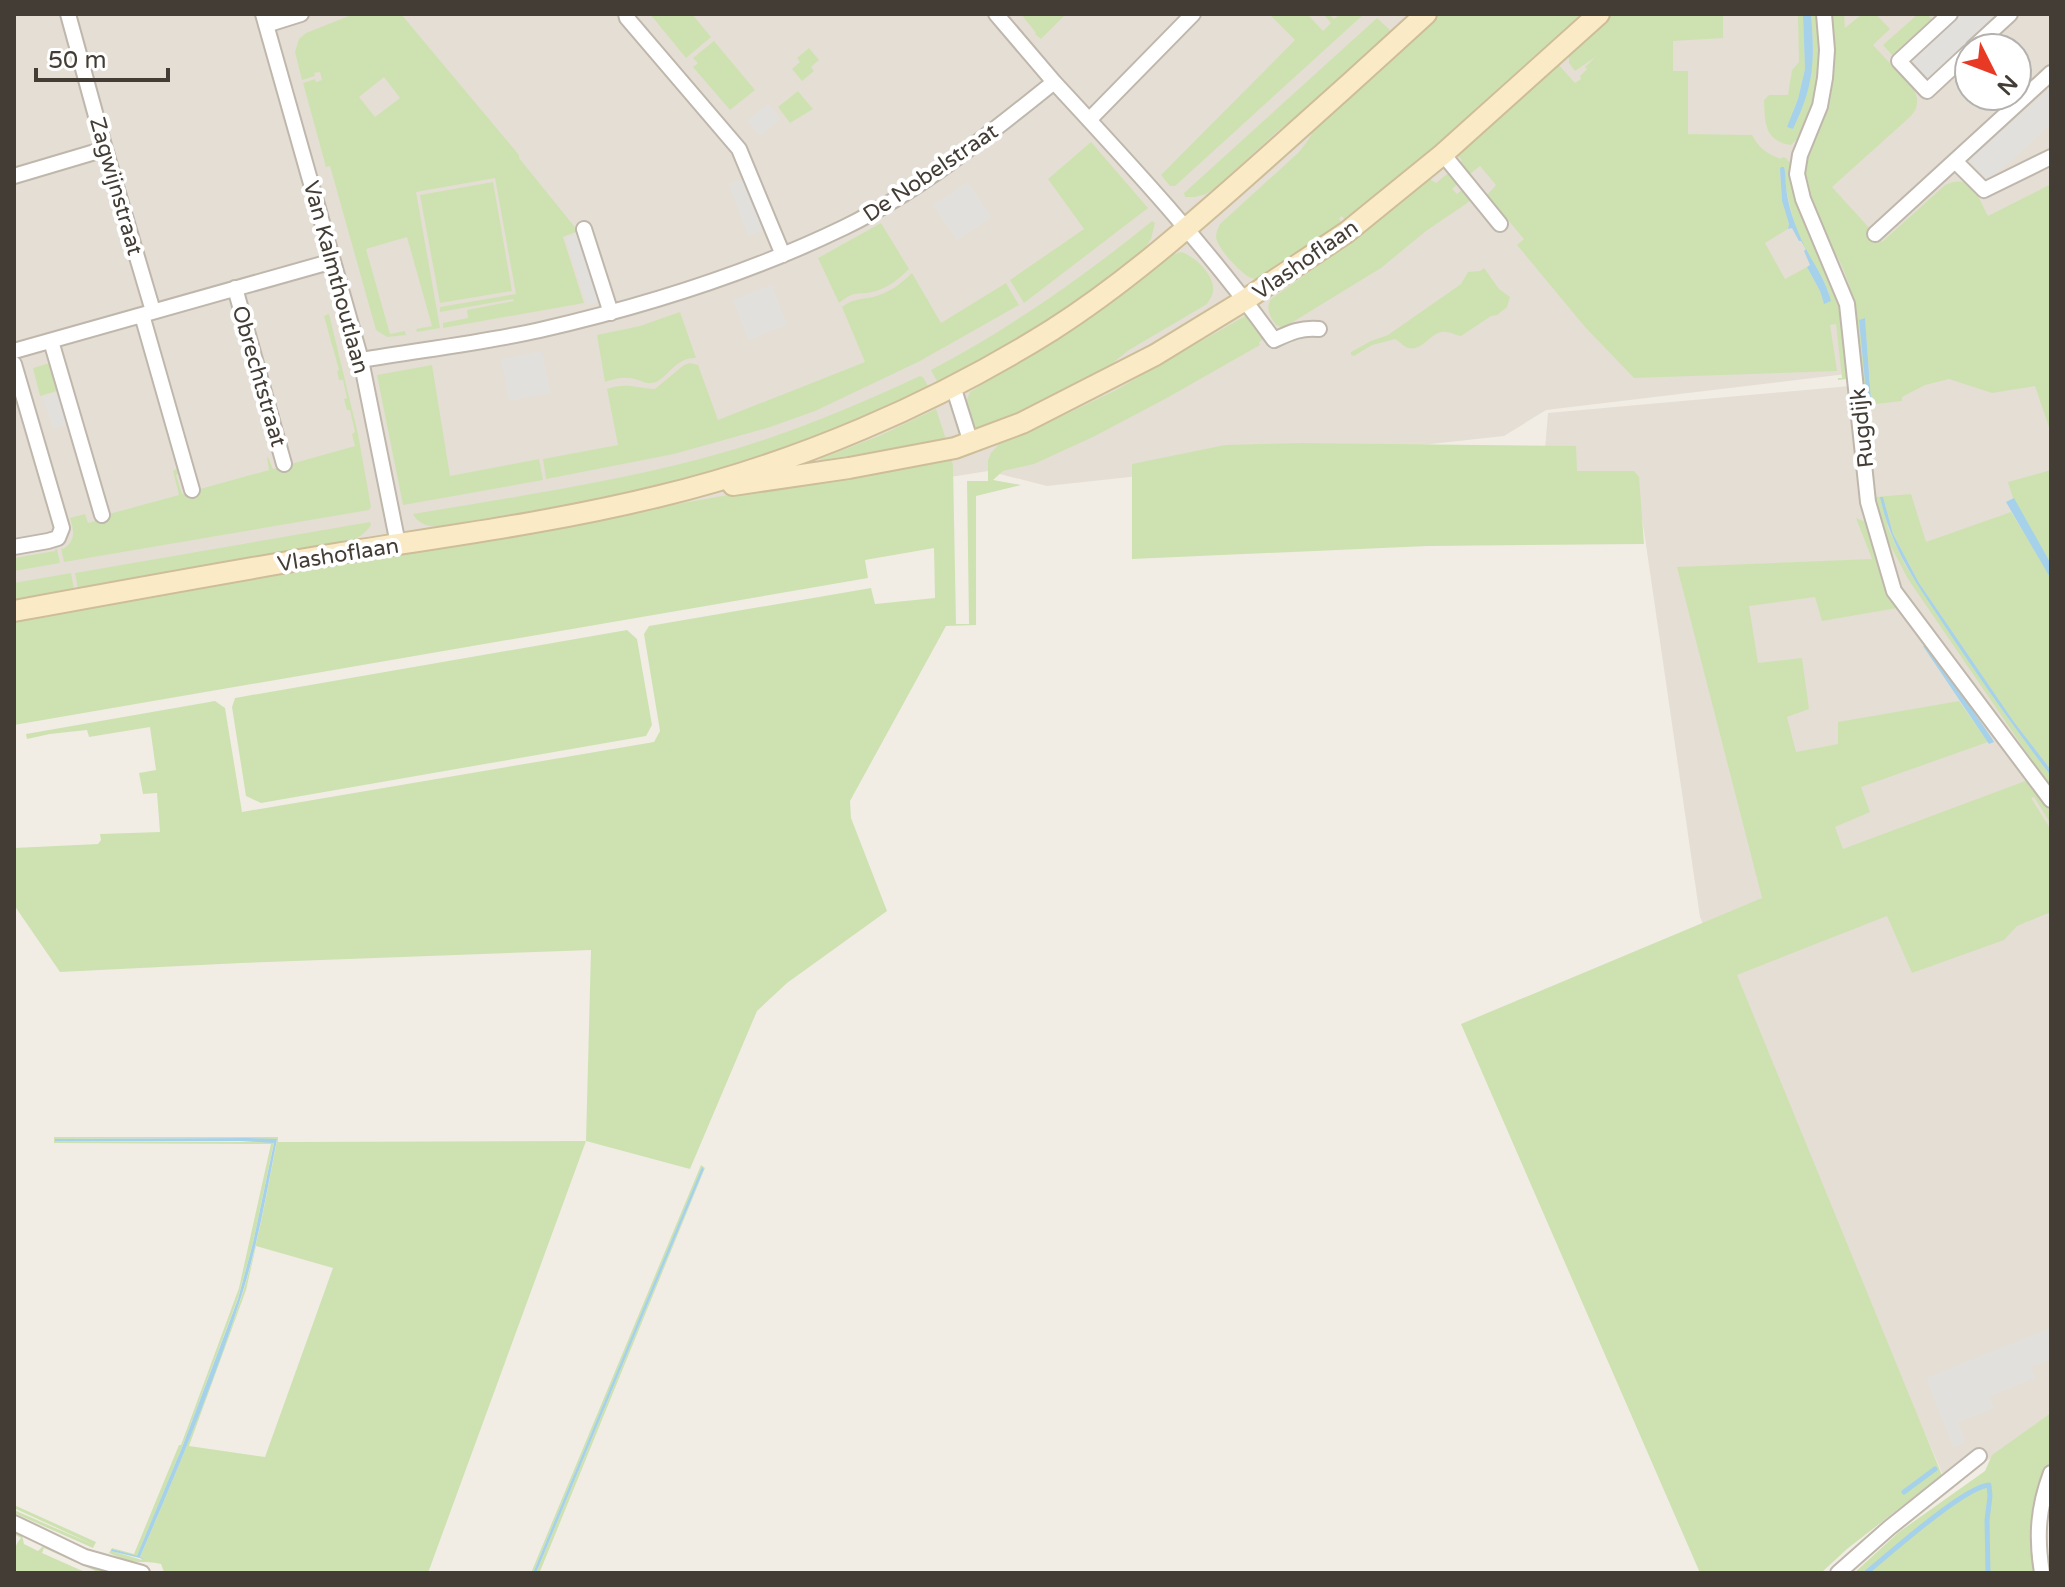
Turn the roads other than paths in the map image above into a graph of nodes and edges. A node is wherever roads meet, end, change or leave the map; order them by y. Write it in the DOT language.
graph roads {
  1 [pos="68,14"];
  2 [pos="301,14"];
  3 [pos="626,14"];
  4 [pos="996,14"];
  5 [pos="1193,14"];
  6 [pos="1426,14"];
  7 [pos="1599,14"];
  8 [pos="1824,14"];
  9 [pos="1950,14"];
  10 [pos="2010,14"];
  11 [pos="264,20"];
  12 [pos="1990,32"];
  13 [pos="1953,67"];
  14 [pos="2051,73"];
  15 [pos="1054,82"];
  16 [pos="1089,120"];
  17 [pos="105,149"];
  18 [pos="1443,154"];
  19 [pos="2051,157"];
  20 [pos="1955,161"];
  21 [pos="14,176"];
  22 [pos="1500,224"];
  23 [pos="584,229"];
  24 [pos="1186,229"];
  25 [pos="1875,234"];
  26 [pos="783,255"];
  27 [pos="333,261"];
  28 [pos="235,288"];
  29 [pos="1245,300"];
  30 [pos="148,313"];
  31 [pos="611,313"];
  32 [pos="1319,329"];
  33 [pos="51,341"];
  34 [pos="14,351"];
  35 [pos="361,360"];
  36 [pos="14,364"];
  37 [pos="953,386"];
  38 [pos="971,443"];
  39 [pos="284,464"];
  40 [pos="192,490"];
  41 [pos="662,496"];
  42 [pos="102,515"];
  43 [pos="398,544"];
  44 [pos="14,547"];
  45 [pos="14,611"];
  46 [pos="2051,800"];
  47 [pos="1979,1456"];
  48 [pos="2051,1473"];
  49 [pos="14,1523"];
  50 [pos="142,1573"];
  51 [pos="1838,1573"];
  52 [pos="2042,1573"];
  1 -- 17 [label="street, Zagwijnstraat"];
  2 -- 11 [label="street"];
  3 -- 26 [label="street"];
  4 -- 15 [label="street"];
  5 -- 16 [label="street"];
  6 -- 24 [label="street, Vlashoflaan"];
  7 -- 18 [label="street, Vlashoflaan"];
  8 -- 46 [label="street, Rugdijk"];
  9 -- 13 [label="street"];
  10 -- 12 [label="street"];
  11 -- 27 [label="street, Van Kalmthoutlaan"];
  14 -- 20 [label="street"];
  15 -- 16 [label="street"];
  15 -- 26 [label="street, De Nobelstraat"];
  16 -- 24 [label="street"];
  17 -- 21 [label="street"];
  17 -- 30 [label="street, Zagwijnstraat"];
  18 -- 22 [label="street"];
  18 -- 29 [label="street, Vlashoflaan"];
  19 -- 20 [label="street"];
  20 -- 25 [label="street"];
  23 -- 31 [label="street"];
  24 -- 29 [label="street"];
  24 -- 37 [label="street, Vlashoflaan"];
  26 -- 31 [label="street, De Nobelstraat"];
  27 -- 28 [label="street, Obrechtstraat"];
  27 -- 35 [label="street, Van Kalmthoutlaan"];
  28 -- 30 [label="street, Obrechtstraat"];
  28 -- 39 [label="street, Obrechtstraat"];
  29 -- 32 [label="street"];
  29 -- 38 [label="street, Vlashoflaan"];
  30 -- 33 [label="street, Obrechtstraat"];
  30 -- 40 [label="street"];
  31 -- 35 [label="street, De Nobelstraat"];
  33 -- 34 [label="street, Obrechtstraat"];
  33 -- 42 [label="street"];
  35 -- 43 [label="street, Van Kalmthoutlaan"];
  36 -- 44 [label="street"];
  37 -- 38 [label="street"];
  37 -- 41 [label="street, Vlashoflaan"];
  38 -- 41 [label="street, Vlashoflaan"];
  41 -- 43 [label="street, Vlashoflaan"];
  43 -- 45 [label="street, Vlashoflaan"];
  47 -- 51 [label="street"];
  48 -- 52 [label="street"];
  49 -- 50 [label="street"];
}
